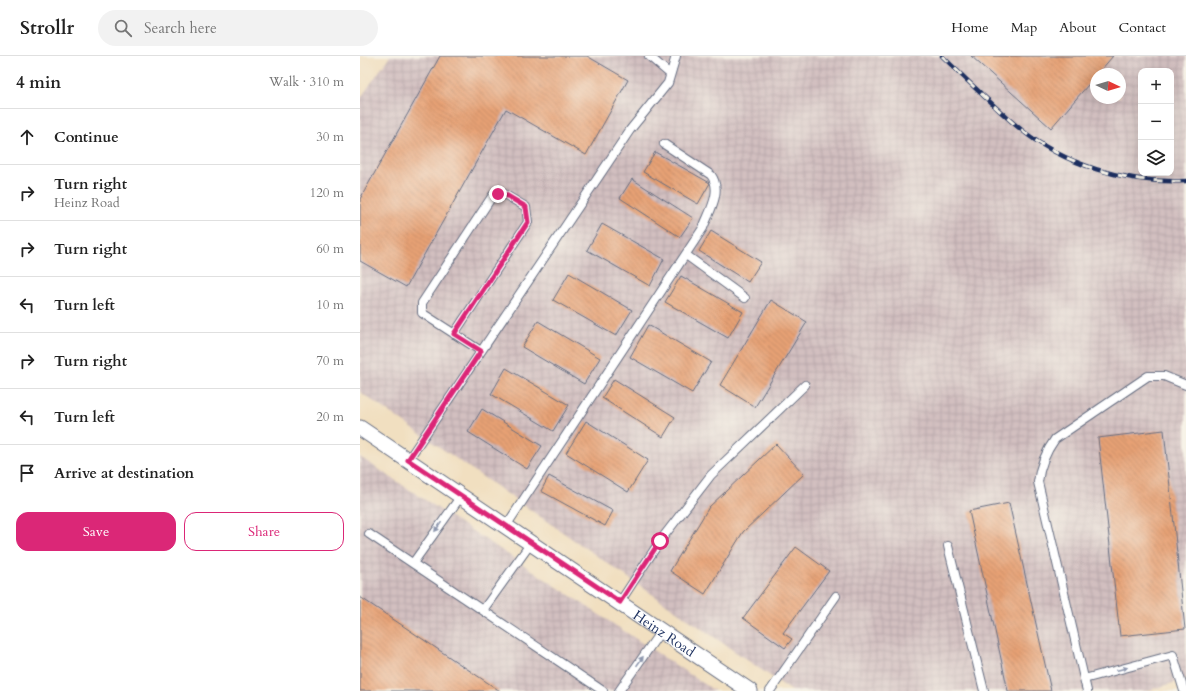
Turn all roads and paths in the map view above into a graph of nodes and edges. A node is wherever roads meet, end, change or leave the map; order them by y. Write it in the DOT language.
graph roads {
  1 [pos="649,56"];
  2 [pos="676,56"];
  3 [pos="670,74"];
  4 [pos="664,144"];
  5 [pos="686,255"];
  6 [pos="745,298"];
  7 [pos="454,334"];
  8 [pos="481,351"];
  9 [pos="805,385"];
  10 [pos="1186,385"];
  11 [pos="360,428"];
  12 [pos="408,460"];
  13 [pos="461,496"];
  14 [pos="506,526"];
  15 [pos="370,534"];
  16 [pos="530,543"];
  17 [pos="948,546"];
  18 [pos="413,562"];
  19 [pos="836,596"];
  20 [pos="620,602"];
  21 [pos="484,610"];
  22 [pos="661,631"];
  23 [pos="1084,679"];
  24 [pos="603,691"];
  25 [pos="619,691"];
  26 [pos="750,691"];
  27 [pos="770,691"];
  28 [pos="984,691"];
  29 [pos="1087,691"];
  30 [pos="1184,691"];
  1 -- 3 [label="lane"];
  2 -- 3 [label="lane"];
  3 -- 8 [label="lane"];
  4 -- 5 [label="lane"];
  5 -- 6 [label="lane"];
  5 -- 14 [label="lane"];
  7 -- 7 [label="lane"];
  7 -- 8 [label="lane"];
  8 -- 12 [label="lane"];
  9 -- 20 [label="lane"];
  10 -- 23 [label="lane"];
  11 -- 12 [label="street, Heinz Road"];
  12 -- 13 [label="street, Heinz Road"];
  13 -- 14 [label="street, Heinz Road"];
  13 -- 18 [label="lane, one-way"];
  14 -- 16 [label="street, Heinz Road"];
  15 -- 18 [label="lane"];
  16 -- 20 [label="street, Heinz Road"];
  16 -- 21 [label="lane"];
  17 -- 28 [label="lane"];
  18 -- 21 [label="lane"];
  19 -- 27 [label="lane"];
  20 -- 22 [label="street, Heinz Road"];
  21 -- 24 [label="lane"];
  25 -- 22 [label="lane, one-way"];
  22 -- 26 [label="street, Heinz Road"];
  23 -- 29 [label="lane"];
  23 -- 30 [label="lane, one-way"];
}
